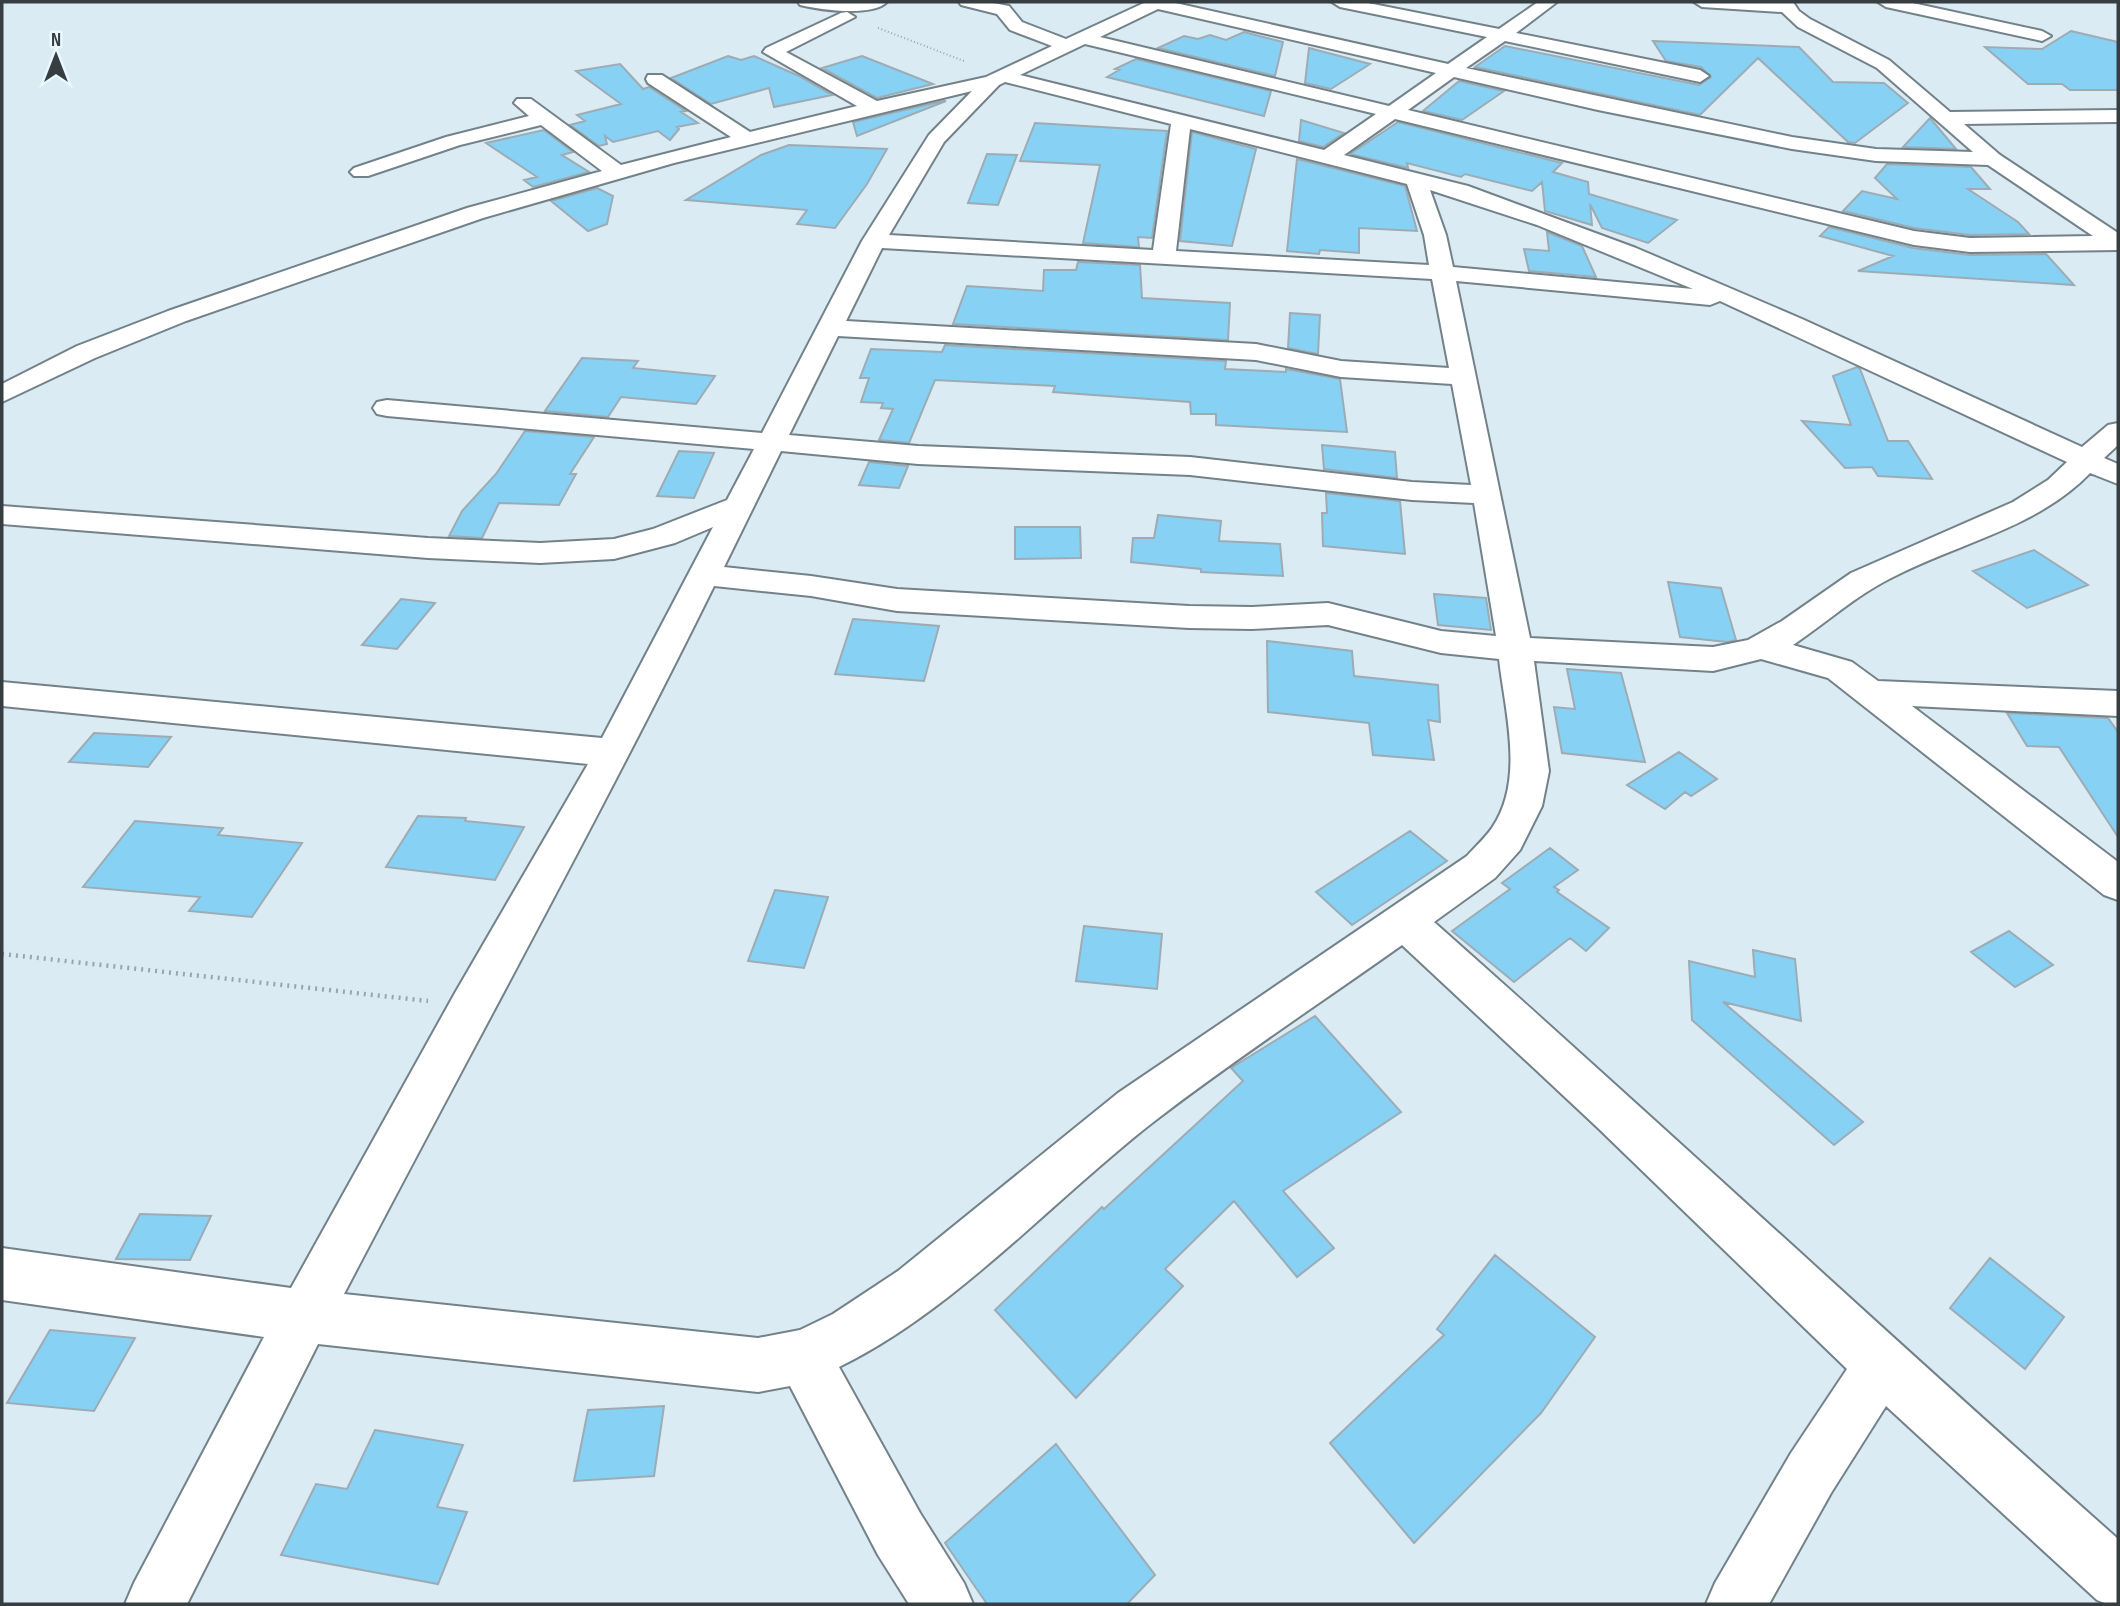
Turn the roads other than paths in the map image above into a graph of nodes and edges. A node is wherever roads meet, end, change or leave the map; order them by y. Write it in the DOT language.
graph roads {
  1 [pos="806,2"];
  2 [pos="879,2"];
  3 [pos="967,2"];
  4 [pos="1340,2"];
  5 [pos="1549,2"];
  6 [pos="1702,2"];
  7 [pos="1886,2"];
  8 [pos="1157,3"];
  9 [pos="1786,5"];
  10 [pos="1504,34"];
  11 [pos="2042,36"];
  12 [pos="1077,42"];
  13 [pos="1452,70"];
  14 [pos="1700,76"];
  15 [pos="998,78"];
  16 [pos="654,79"];
  17 [pos="520,100"];
  18 [pos="874,107"];
  19 [pos="1393,112"];
  20 [pos="2118,116"];
  21 [pos="543,118"];
  22 [pos="1945,118"];
  23 [pos="1181,122"];
  24 [pos="749,140"];
  25 [pos="1517,142"];
  26 [pos="1328,157"];
  27 [pos="1498,159"];
  28 [pos="1993,159"];
  29 [pos="361,172"];
  30 [pos="617,172"];
  31 [pos="1479,175"];
  32 [pos="1416,180"];
  33 [pos="1460,191"];
  34 [pos="874,241"];
  35 [pos="2118,243"];
  36 [pos="1164,257"];
  37 [pos="1444,273"];
  38 [pos="1742,301"];
  39 [pos="831,328"];
  40 [pos="1464,377"];
  41 [pos="2,394"];
  42 [pos="387,408"];
  43 [pos="2118,431"];
  44 [pos="771,440"];
  45 [pos="2086,460"];
  46 [pos="2118,475"];
  47 [pos="1487,495"];
  48 [pos="736,507"];
  49 [pos="2,515"];
  50 [pos="705,575"];
  51 [pos="1817,613"];
  52 [pos="1762,648"];
  53 [pos="1515,649"];
  54 [pos="1840,670"];
  55 [pos="1871,693"];
  56 [pos="2,694"];
  57 [pos="2118,704"];
  58 [pos="613,753"];
  59 [pos="2118,884"];
  60 [pos="1404,921"];
  61 [pos="2,1274"];
  62 [pos="304,1316"];
  63 [pos="804,1356"];
  64 [pos="1881,1365"];
  65 [pos="2118,1579"];
  66 [pos="155,1604"];
  67 [pos="943,1604"];
  68 [pos="1736,1604"];
  1 -- 2 [label="street"];
  1 -- 18 [label="street"];
  3 -- 12 [label="street"];
  4 -- 10 [label="street"];
  5 -- 10 [label="street"];
  6 -- 9 [label="street"];
  7 -- 11 [label="street"];
  8 -- 12 [label="street"];
  8 -- 13 [label="street"];
  9 -- 22 [label="street"];
  10 -- 13 [label="street"];
  10 -- 14 [label="street"];
  12 -- 15 [label="street"];
  12 -- 19 [label="street"];
  13 -- 19 [label="street"];
  13 -- 28 [label="street"];
  15 -- 18 [label="street"];
  15 -- 23 [label="street"];
  15 -- 34 [label="street"];
  16 -- 24 [label="street"];
  17 -- 21 [label="street"];
  18 -- 24 [label="street"];
  19 -- 25 [label="street"];
  19 -- 26 [label="street"];
  20 -- 22 [label="street"];
  21 -- 29 [label="street"];
  21 -- 30 [label="street"];
  22 -- 28 [label="street"];
  23 -- 26 [label="street"];
  23 -- 36 [label="street"];
  24 -- 30 [label="street"];
  25 -- 27 [label="street"];
  25 -- 35 [label="street"];
  26 -- 32 [label="street"];
  28 -- 35 [label="street"];
  30 -- 41 [label="street"];
  31 -- 33 [label="street"];
  32 -- 33 [label="street"];
  32 -- 37 [label="street"];
  33 -- 38 [label="street"];
  34 -- 36 [label="street"];
  34 -- 39 [label="street"];
  36 -- 37 [label="street"];
  37 -- 38 [label="street"];
  37 -- 40 [label="street"];
  38 -- 45 [label="street"];
  39 -- 40 [label="street"];
  39 -- 44 [label="street"];
  40 -- 47 [label="street"];
  42 -- 44 [label="street"];
  43 -- 45 [label="street"];
  44 -- 47 [label="street"];
  44 -- 48 [label="street"];
  45 -- 46 [label="street"];
  45 -- 51 [label="street"];
  47 -- 53 [label="street"];
  48 -- 49 [label="street"];
  48 -- 50 [label="street"];
  50 -- 53 [label="street"];
  50 -- 58 [label="street"];
  51 -- 52 [label="street"];
  51 -- 54 [label="street"];
  52 -- 53 [label="street"];
  52 -- 54 [label="street"];
  53 -- 60 [label="street"];
  54 -- 55 [label="street"];
  55 -- 57 [label="street"];
  55 -- 59 [label="street"];
  56 -- 58 [label="street"];
  58 -- 62 [label="street"];
  60 -- 63 [label="street"];
  60 -- 64 [label="street"];
  61 -- 62 [label="street"];
  62 -- 63 [label="street"];
  62 -- 66 [label="street"];
  63 -- 67 [label="street"];
  64 -- 65 [label="street"];
  64 -- 68 [label="street"];
}
